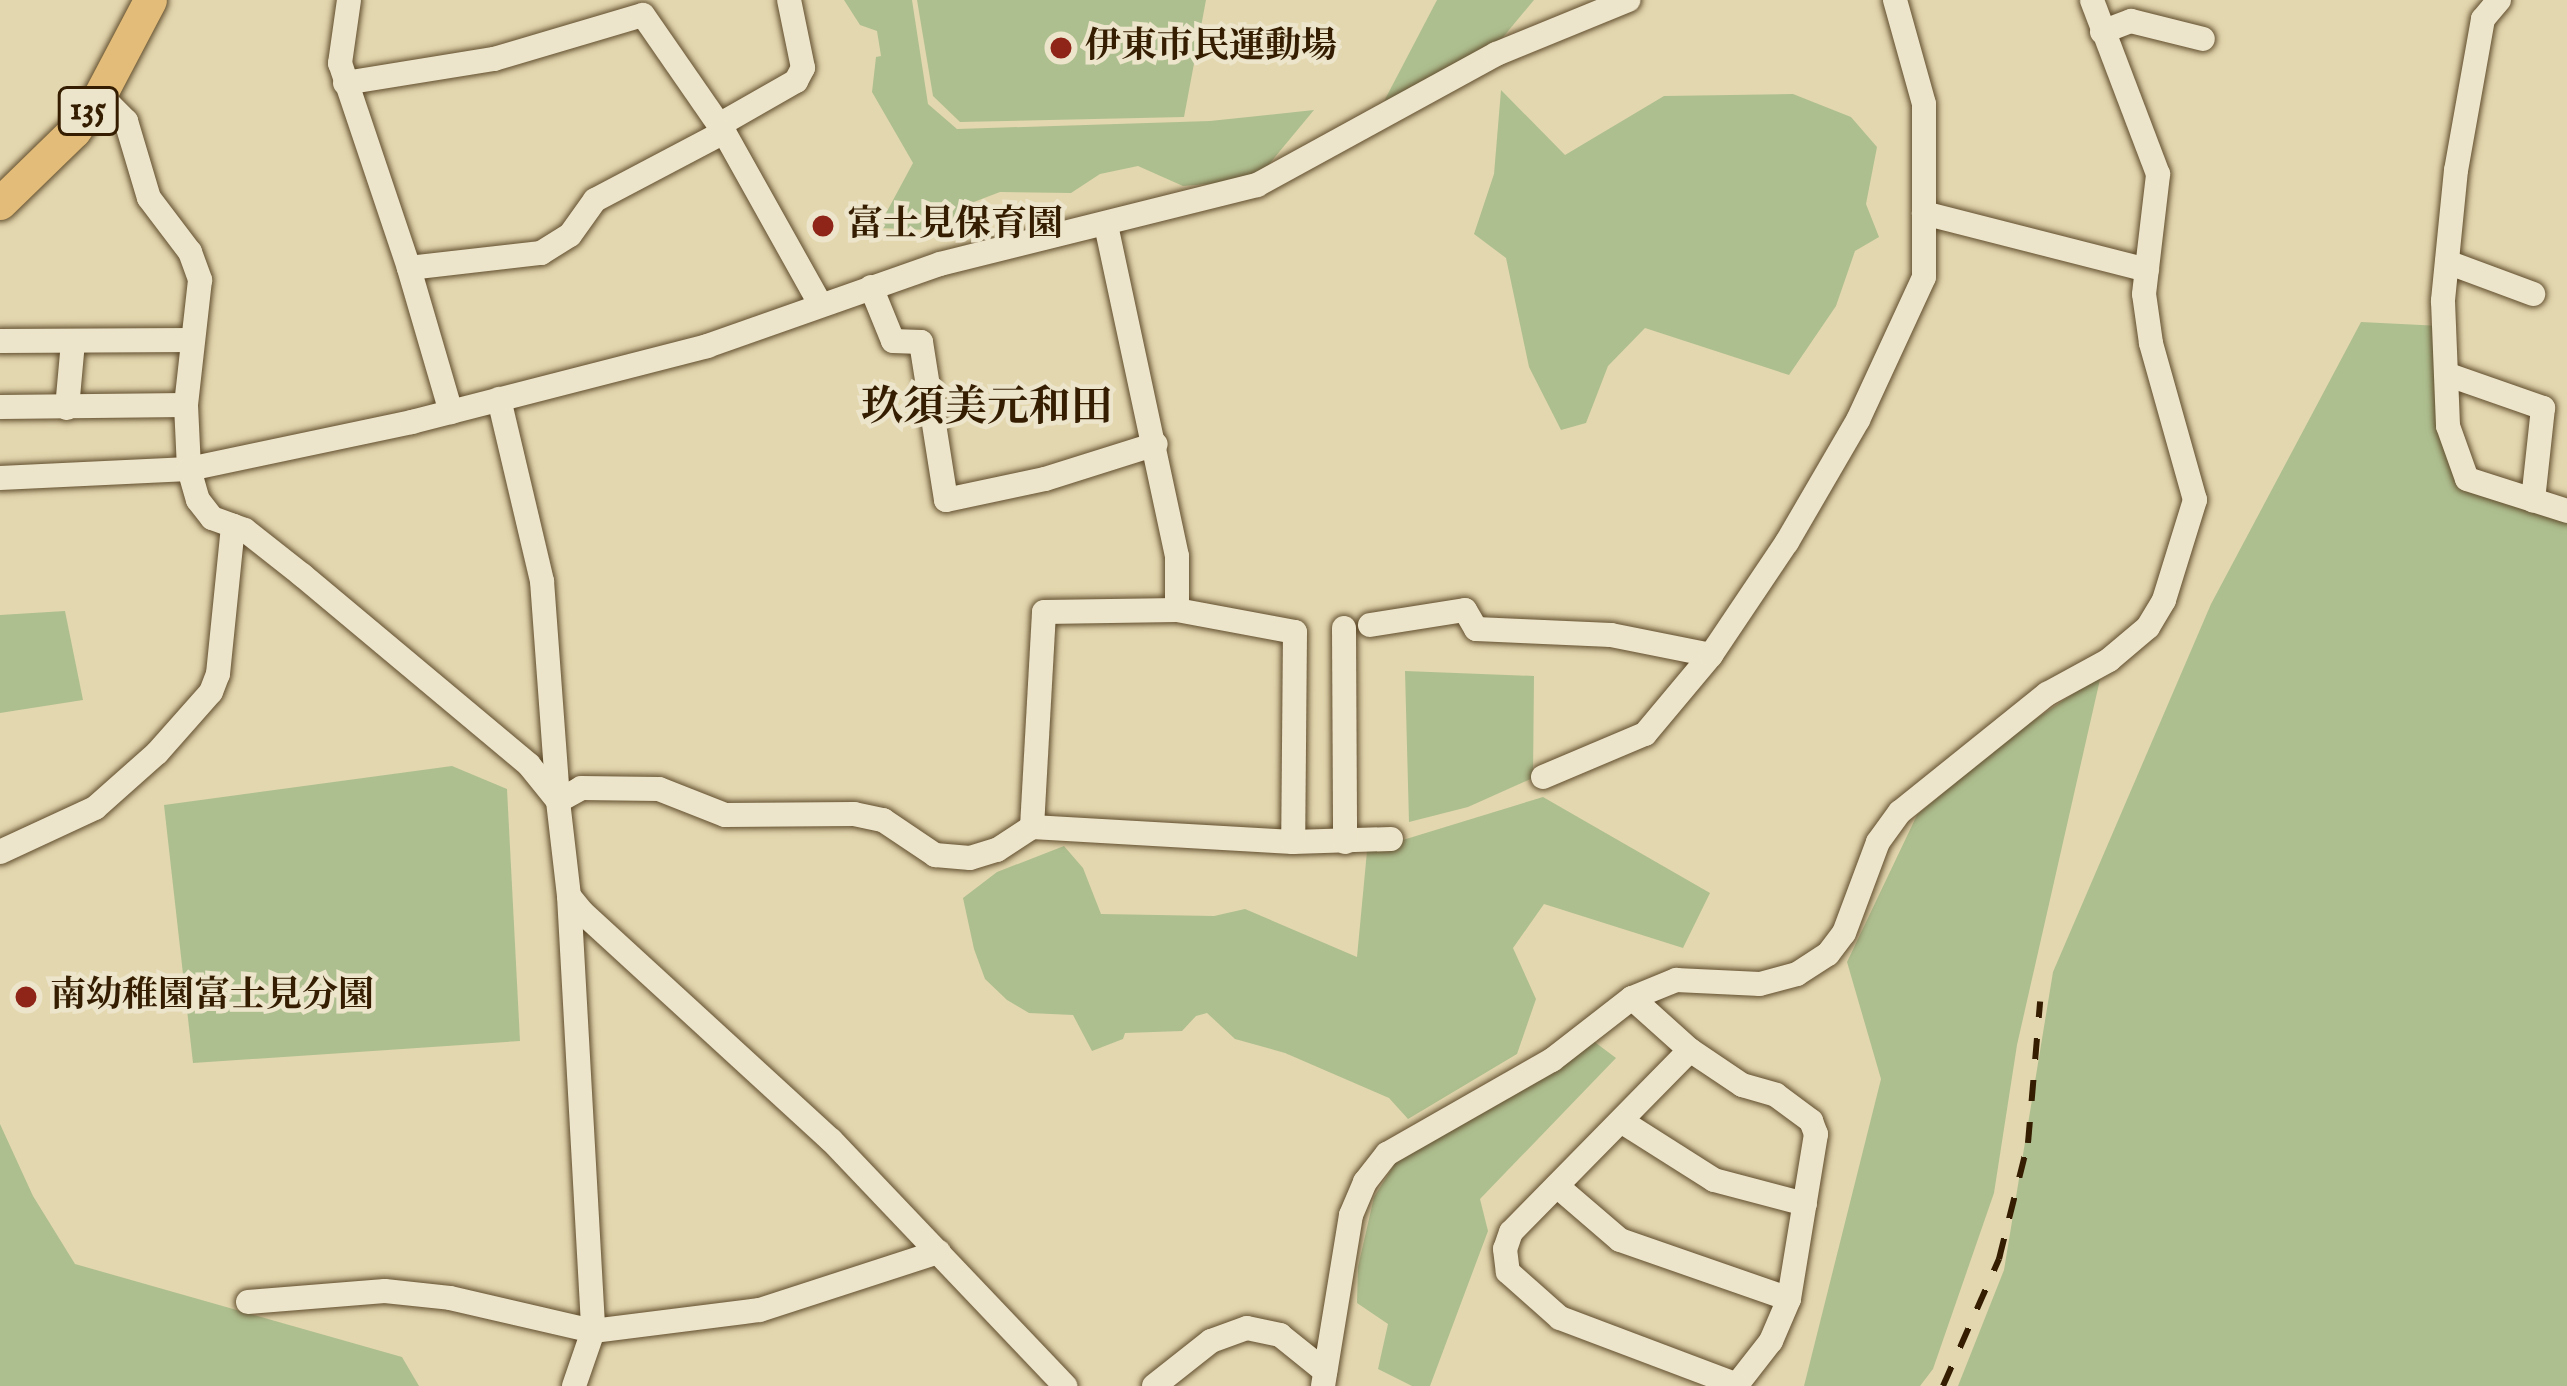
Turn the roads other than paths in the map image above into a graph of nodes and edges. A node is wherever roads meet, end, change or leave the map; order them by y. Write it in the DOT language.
graph roads {
  1 [pos="150,0"];
  2 [pos="350,0"];
  3 [pos="789,0"];
  4 [pos="1628,0"];
  5 [pos="1894,0"];
  6 [pos="2092,0"];
  7 [pos="2500,0"];
  8 [pos="2102,32"];
  9 [pos="2203,39"];
  10 [pos="345,83"];
  11 [pos="100,95"];
  12 [pos="721,129"];
  13 [pos="0,203"];
  14 [pos="1924,212"];
  15 [pos="1106,225"];
  16 [pos="2447,262"];
  17 [pos="409,268"];
  18 [pos="2147,270"];
  19 [pos="871,287"];
  20 [pos="2533,294"];
  21 [pos="820,304"];
  22 [pos="192,340"];
  23 [pos="0,341"];
  24 [pos="73,342"];
  25 [pos="2446,374"];
  26 [pos="499,399"];
  27 [pos="186,404"];
  28 [pos="0,407"];
  29 [pos="68,408"];
  30 [pos="451,412"];
  31 [pos="1156,444"];
  32 [pos="189,469"];
  33 [pos="0,478"];
  34 [pos="2533,500"];
  35 [pos="2567,511"];
  36 [pos="233,526"];
  37 [pos="1177,610"];
  38 [pos="1370,626"];
  39 [pos="1344,628"];
  40 [pos="1711,655"];
  41 [pos="1543,777"];
  42 [pos="558,801"];
  43 [pos="1032,827"];
  44 [pos="1391,839"];
  45 [pos="1293,842"];
  46 [pos="1345,842"];
  47 [pos="0,852"];
  48 [pos="569,896"];
  49 [pos="1633,998"];
  50 [pos="1690,1050"];
  51 [pos="1621,1121"];
  52 [pos="1557,1186"];
  53 [pos="1804,1204"];
  54 [pos="939,1252"];
  55 [pos="1789,1299"];
  56 [pos="248,1302"];
  57 [pos="592,1331"];
  58 [pos="1324,1379"];
  59 [pos="1737,1385"];
  60 [pos="574,1386"];
  61 [pos="1065,1386"];
  62 [pos="1154,1386"];
  1 -- 11 [label="highway, 135"];
  2 -- 10 [label="street"];
  3 -- 12 [label="street"];
  4 -- 15 [label="street"];
  5 -- 14 [label="street"];
  6 -- 8 [label="street"];
  7 -- 16 [label="street"];
  8 -- 9 [label="street"];
  8 -- 18 [label="street"];
  10 -- 12 [label="street"];
  10 -- 17 [label="street"];
  11 -- 13 [label="highway, 135"];
  11 -- 22 [label="street"];
  12 -- 17 [label="street"];
  12 -- 21 [label="street"];
  14 -- 18 [label="street"];
  14 -- 40 [label="street"];
  15 -- 19 [label="street"];
  15 -- 31 [label="street"];
  16 -- 20 [label="street"];
  16 -- 25 [label="street"];
  17 -- 30 [label="street"];
  18 -- 49 [label="street"];
  19 -- 21 [label="street"];
  19 -- 31 [label="street"];
  21 -- 26 [label="street"];
  22 -- 24 [label="street"];
  22 -- 27 [label="street"];
  23 -- 24 [label="street"];
  24 -- 29 [label="street"];
  25 -- 34 [label="street"];
  25 -- 34 [label="street"];
  26 -- 30 [label="street"];
  26 -- 42 [label="street"];
  27 -- 29 [label="street"];
  27 -- 32 [label="street"];
  28 -- 29 [label="street"];
  30 -- 32 [label="street"];
  31 -- 37 [label="street"];
  32 -- 33 [label="street"];
  32 -- 36 [label="street"];
  34 -- 35 [label="street"];
  36 -- 42 [label="street"];
  36 -- 47 [label="street"];
  37 -- 43 [label="street"];
  37 -- 45 [label="street"];
  38 -- 40 [label="street"];
  39 -- 46 [label="street"];
  40 -- 41 [label="street"];
  42 -- 43 [label="street"];
  42 -- 48 [label="street"];
  43 -- 45 [label="street"];
  44 -- 46 [label="street"];
  45 -- 46 [label="street"];
  48 -- 54 [label="street"];
  48 -- 57 [label="street"];
  49 -- 50 [label="street"];
  49 -- 58 [label="street"];
  50 -- 51 [label="street"];
  50 -- 53 [label="street"];
  51 -- 52 [label="street"];
  51 -- 53 [label="street"];
  52 -- 55 [label="street"];
  52 -- 59 [label="street"];
  53 -- 55 [label="street"];
  54 -- 57 [label="street"];
  54 -- 61 [label="street"];
  55 -- 59 [label="street"];
  56 -- 57 [label="street"];
  57 -- 60 [label="street"];
  58 -- 62 [label="street"];
}
